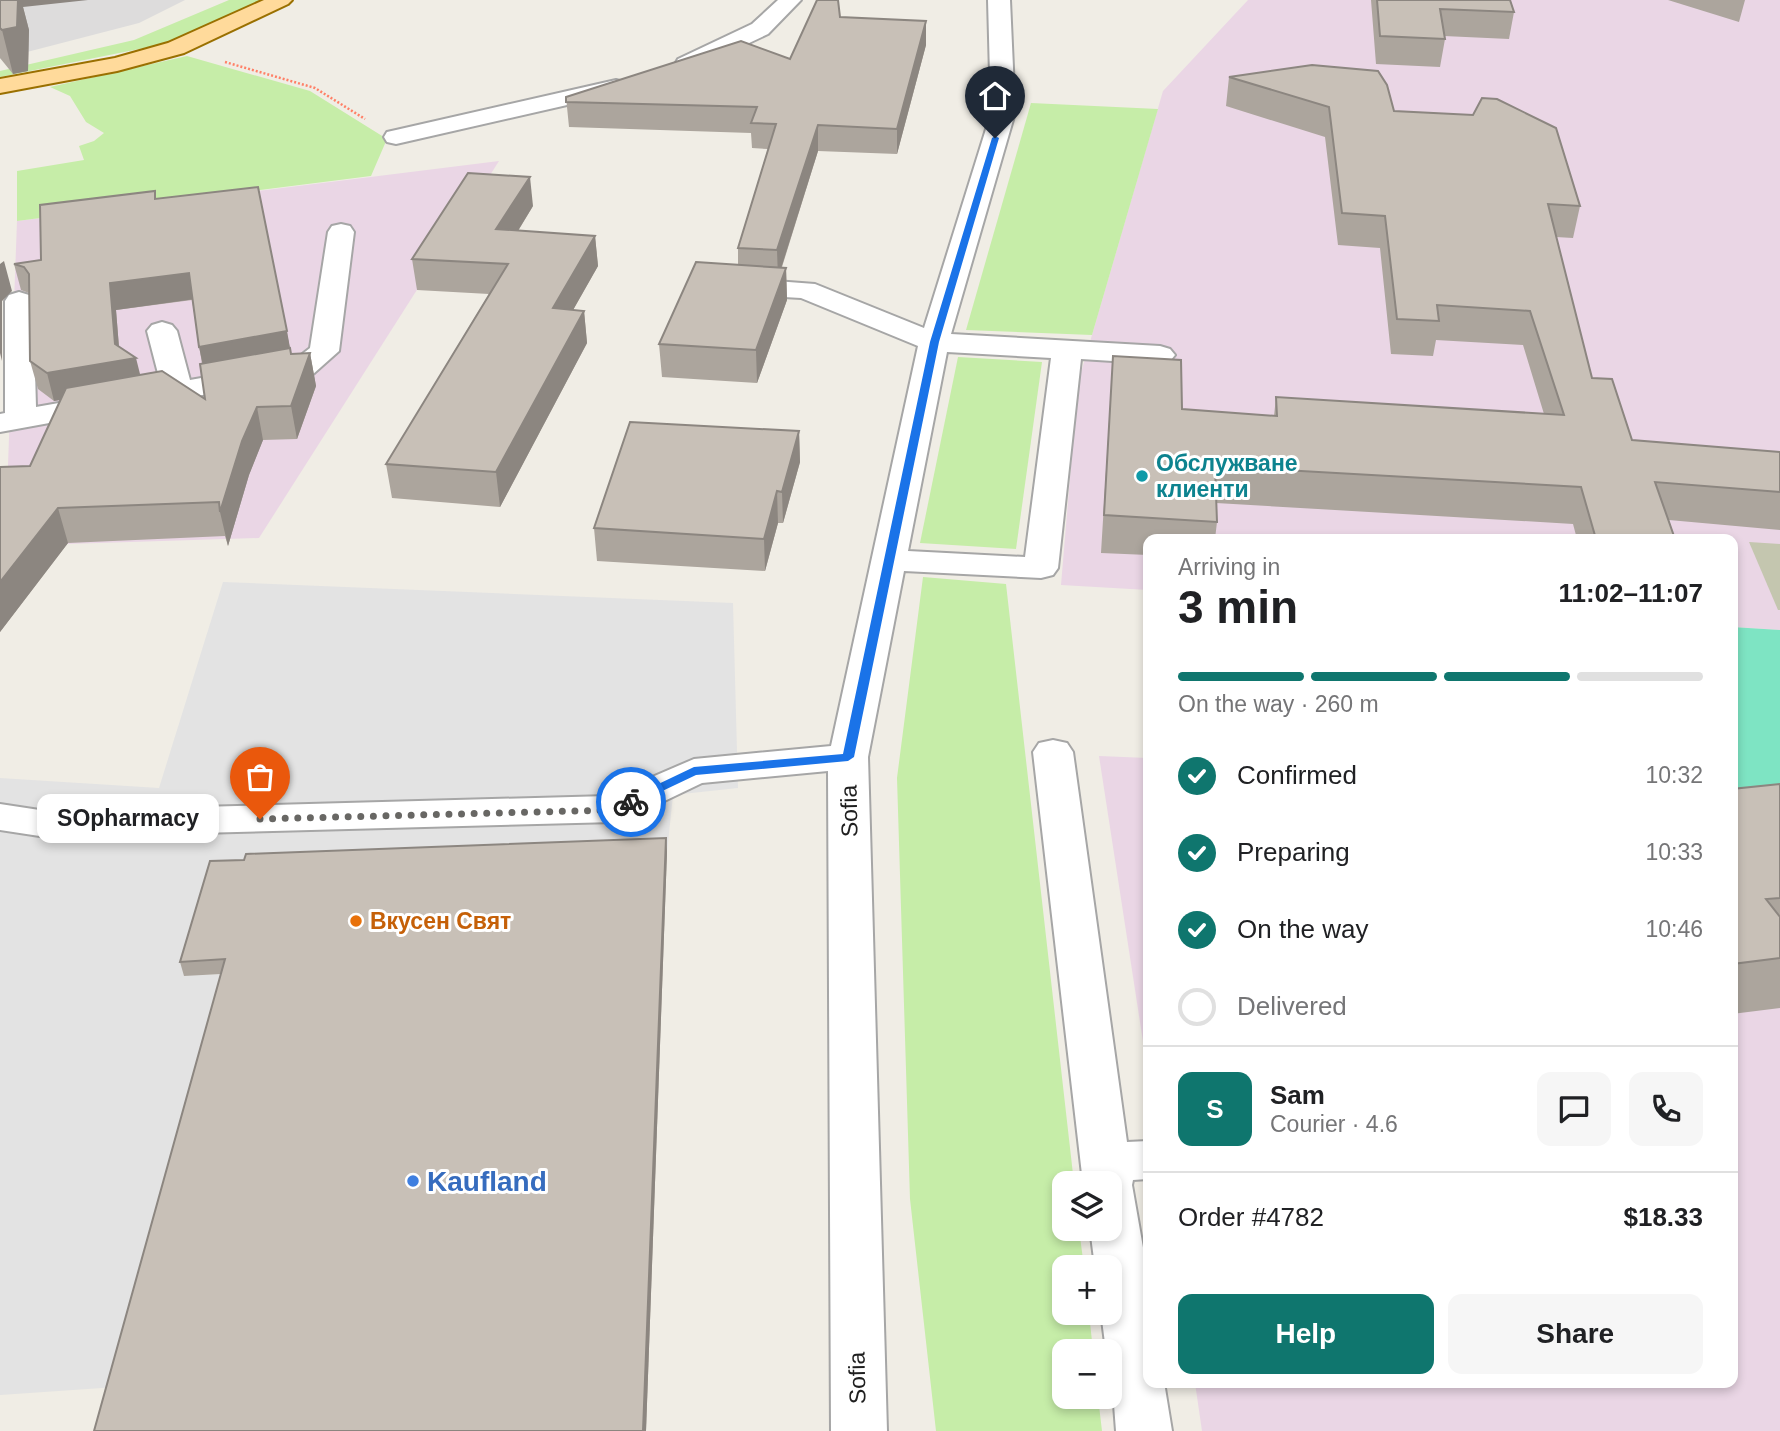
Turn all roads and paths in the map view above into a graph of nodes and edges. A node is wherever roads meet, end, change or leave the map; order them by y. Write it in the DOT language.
graph roads {
  1 [pos="281,0"];
  2 [pos="790,0"];
  3 [pos="999,0"];
  4 [pos="106,44"];
  5 [pos="176,48"];
  6 [pos="0,66"];
  7 [pos="665,72"];
  8 [pos="639,80"];
  9 [pos="0,86"];
  10 [pos="396,137"];
  11 [pos="341,232"];
  12 [pos="702,284"];
  13 [pos="19,301"];
  14 [pos="162,331"];
  15 [pos="934,342"];
  16 [pos="1067,350"];
  17 [pos="1160,355"];
  18 [pos="178,391"];
  19 [pos="11,422"];
  20 [pos="890,560"];
  21 [pos="1053,752"];
  22 [pos="848,757"];
  23 [pos="0,817"];
  24 [pos="1118,1171"];
  25 [pos="1122,1215"];
  26 [pos="859,1431"];
  27 [pos="1143,1431"];
  1 -- 5 [label="main road"];
  2 -- 7 [label="street"];
  3 -- 15 [label="street, Sofia"];
  4 -- 6 [label="main road"];
  5 -- 9 [label="main road"];
  5 -- 10 [label="path"];
  8 -- 10 [label="street"];
  11 -- 18 [label="street"];
  12 -- 15 [label="street"];
  13 -- 19 [label="street"];
  14 -- 18 [label="street"];
  15 -- 16 [label="street"];
  15 -- 20 [label="street, Sofia"];
  16 -- 17 [label="street"];
  16 -- 20 [label="street"];
  18 -- 19 [label="street"];
  20 -- 22 [label="street, Sofia"];
  21 -- 24 [label="street"];
  22 -- 23 [label="street"];
  22 -- 26 [label="street, Sofia"];
  25 -- 27 [label="street"];
}
